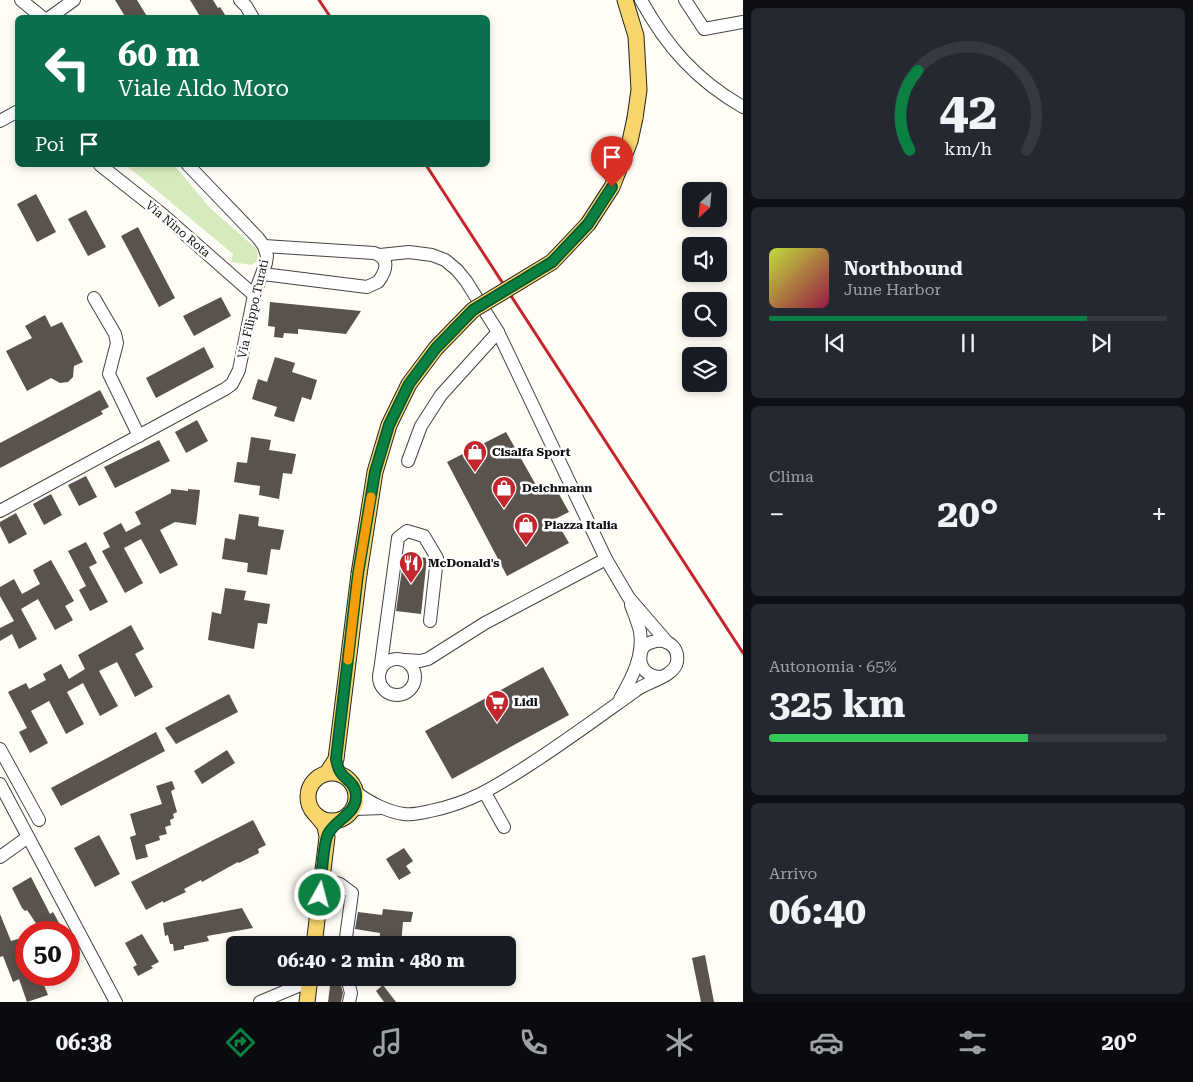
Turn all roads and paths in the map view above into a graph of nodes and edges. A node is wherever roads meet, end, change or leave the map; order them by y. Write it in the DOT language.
graph roads {
  1 [pos="21,0"];
  2 [pos="74,0"];
  3 [pos="240,0"];
  4 [pos="625,0"];
  5 [pos="641,0"];
  6 [pos="686,0"];
  7 [pos="39,15"];
  8 [pos="52,15"];
  9 [pos="251,15"];
  10 [pos="743,22"];
  11 [pos="743,107"];
  12 [pos="15,113"];
  13 [pos="0,121"];
  14 [pos="103,167"];
  15 [pos="190,167"];
  16 [pos="264,246"];
  17 [pos="380,255"];
  18 [pos="263,274"];
  19 [pos="254,295"];
  20 [pos="94,298"];
  21 [pos="498,332"];
  22 [pos="139,436"];
  23 [pos="408,461"];
  24 [pos="0,511"];
  25 [pos="606,559"];
  26 [pos="629,598"];
  27 [pos="430,621"];
  28 [pos="667,642"];
  29 [pos="640,653"];
  30 [pos="428,659"];
  31 [pos="406,660"];
  32 [pos="380,671"];
  33 [pos="660,677"];
  34 [pos="416,678"];
  35 [pos="617,704"];
  36 [pos="0,749"];
  37 [pos="334,774"];
  38 [pos="0,784"];
  39 [pos="356,792"];
  40 [pos="485,793"];
  41 [pos="384,808"];
  42 [pos="317,816"];
  43 [pos="345,817"];
  44 [pos="39,820"];
  45 [pos="504,827"];
  46 [pos="28,837"];
  47 [pos="327,837"];
  48 [pos="0,857"];
  49 [pos="322,879"];
  50 [pos="315,936"];
  51 [pos="346,936"];
  52 [pos="295,986"];
  53 [pos="309,986"];
  54 [pos="349,986"];
  55 [pos="116,1002"];
  56 [pos="260,1002"];
  57 [pos="307,1002"];
  58 [pos="350,1002"];
  1 -- 7 [label="street"];
  2 -- 8 [label="street"];
  3 -- 9 [label="street"];
  4 -- 37 [label="main road, bridge"];
  5 -- 11 [label="street"];
  6 -- 10 [label="street"];
  12 -- 13 [label="street"];
  14 -- 19 [label="street, Via Nino Rota"];
  15 -- 16 [label="street"];
  16 -- 17 [label="street"];
  16 -- 18 [label="street, Via Filippo Turati"];
  17 -- 18 [label="street"];
  17 -- 21 [label="street"];
  18 -- 19 [label="street, Via Filippo Turati"];
  19 -- 22 [label="street, Via Filippo Turati"];
  20 -- 22 [label="street"];
  21 -- 23 [label="street"];
  21 -- 25 [label="street"];
  22 -- 24 [label="street, Via Filippo Turati"];
  25 -- 26 [label="street"];
  25 -- 30 [label="street"];
  26 -- 28 [label="street"];
  26 -- 29 [label="street"];
  27 -- 32 [label="street"];
  28 -- 29 [label="street"];
  28 -- 33 [label="street"];
  29 -- 33 [label="street"];
  29 -- 35 [label="street"];
  30 -- 31 [label="street"];
  30 -- 34 [label="street"];
  31 -- 32 [label="street"];
  31 -- 34 [label="street"];
  32 -- 34 [label="street"];
  33 -- 35 [label="street"];
  35 -- 40 [label="street"];
  36 -- 44 [label="street"];
  37 -- 39 [label="main road"];
  37 -- 42 [label="main road"];
  38 -- 46 [label="street"];
  39 -- 41 [label="street"];
  39 -- 43 [label="main road"];
  40 -- 41 [label="street"];
  40 -- 45 [label="street"];
  41 -- 43 [label="street"];
  42 -- 43 [label="main road"];
  42 -- 47 [label="main road"];
  43 -- 47 [label="main road"];
  46 -- 48 [label="street"];
  46 -- 55 [label="street"];
  47 -- 49 [label="main road"];
  49 -- 50 [label="main road"];
  49 -- 51 [label="street"];
  52 -- 56 [label="street"];
  53 -- 57 [label="main road"];
  54 -- 58 [label="street"];
}
